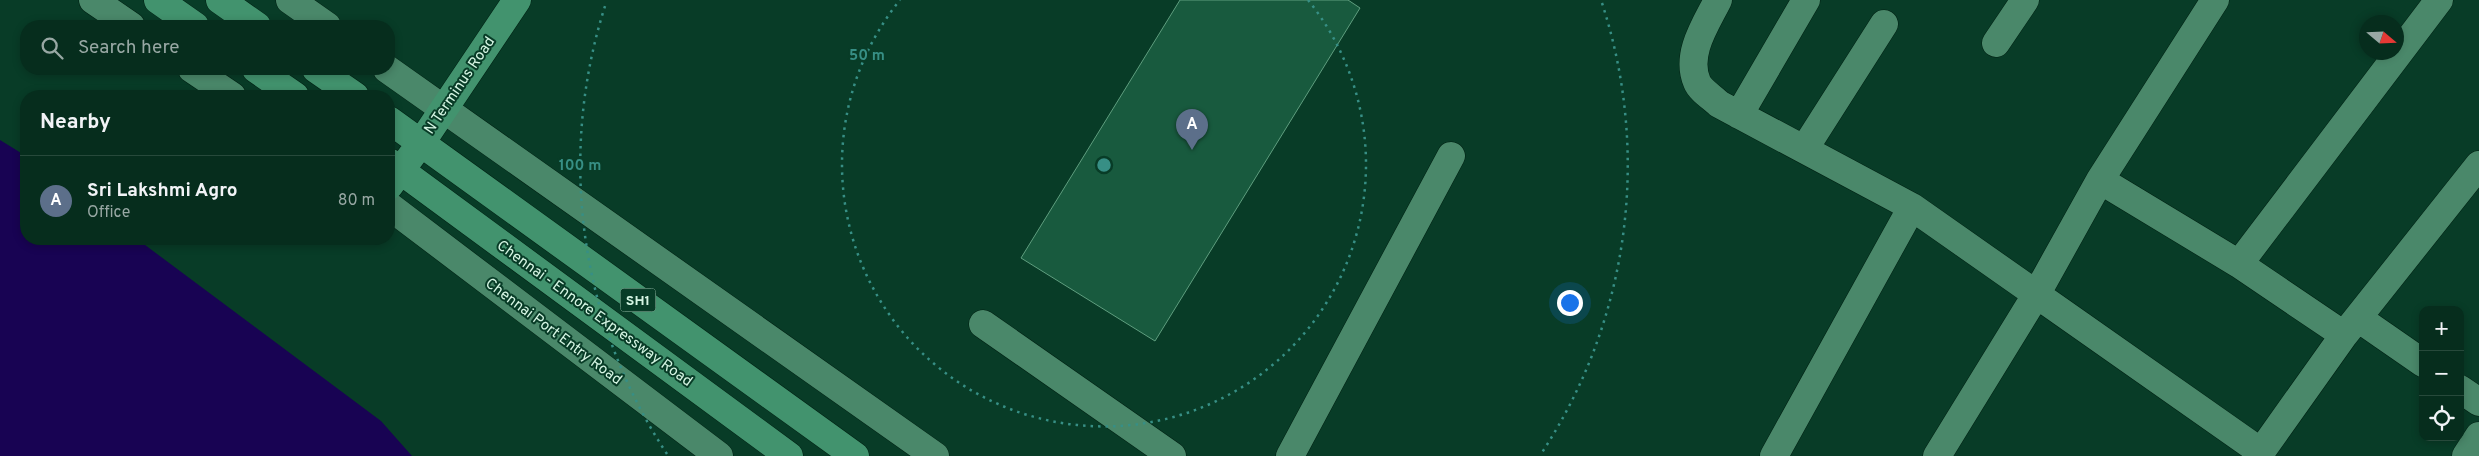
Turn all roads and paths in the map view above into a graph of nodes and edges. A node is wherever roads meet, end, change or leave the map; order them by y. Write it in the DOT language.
graph roads {
  1 [pos="93,0"];
  2 [pos="158,0"];
  3 [pos="220,0"];
  4 [pos="290,0"];
  5 [pos="517,0"];
  6 [pos="1718,0"];
  7 [pos="1806,0"];
  8 [pos="2025,0"];
  9 [pos="2215,0"];
  10 [pos="2439,0"];
  11 [pos="122,20"];
  12 [pos="186,20"];
  13 [pos="248,20"];
  14 [pos="318,20"];
  15 [pos="1884,24"];
  16 [pos="1996,43"];
  17 [pos="201,75"];
  18 [pos="265,75"];
  19 [pos="325,75"];
  20 [pos="395,75"];
  21 [pos="223,90"];
  22 [pos="286,90"];
  23 [pos="346,90"];
  24 [pos="443,108"];
  25 [pos="1739,115"];
  26 [pos="395,124"];
  27 [pos="420,143"];
  28 [pos="1805,148"];
  29 [pos="1451,156"];
  30 [pos="2479,164"];
  31 [pos="395,170"];
  32 [pos="395,173"];
  33 [pos="2100,180"];
  34 [pos="1912,207"];
  35 [pos="395,211"];
  36 [pos="2239,264"];
  37 [pos="2036,294"];
  38 [pos="984,324"];
  39 [pos="2351,326"];
  40 [pos="2419,361"];
  41 [pos="2464,392"];
  42 [pos="2479,402"];
  43 [pos="2479,436"];
  44 [pos="2260,454"];
  45 [pos="719,456"];
  46 [pos="789,456"];
  47 [pos="855,456"];
  48 [pos="935,456"];
  49 [pos="1172,456"];
  50 [pos="1290,456"];
  51 [pos="1774,456"];
  52 [pos="1936,456"];
  53 [pos="2466,456"];
  1 -- 11 [label="street"];
  2 -- 12 [label="main road"];
  3 -- 13 [label="main road"];
  4 -- 14 [label="street"];
  5 -- 24 [label="main road, N Terminus Road"];
  6 -- 25 [label="street"];
  7 -- 25 [label="street"];
  8 -- 16 [label="street"];
  9 -- 33 [label="street"];
  10 -- 36 [label="street"];
  15 -- 28 [label="street"];
  17 -- 21 [label="street"];
  18 -- 22 [label="main road"];
  19 -- 23 [label="main road"];
  20 -- 24 [label="street"];
  24 -- 27 [label="main road, N Terminus Road"];
  24 -- 48 [label="street"];
  25 -- 28 [label="street"];
  26 -- 27 [label="main road"];
  27 -- 31 [label="main road, N Terminus Road"];
  27 -- 47 [label="main road, SH1"];
  28 -- 34 [label="street"];
  29 -- 50 [label="street"];
  30 -- 39 [label="street"];
  32 -- 46 [label="main road, Chennai - Ennore Expressway Road / SH1"];
  33 -- 36 [label="street"];
  33 -- 37 [label="street"];
  34 -- 37 [label="street"];
  34 -- 51 [label="street"];
  35 -- 45 [label="street, Chennai Port Entry Road"];
  36 -- 39 [label="street"];
  37 -- 44 [label="street"];
  37 -- 52 [label="street"];
  38 -- 49 [label="street"];
  39 -- 40 [label="street"];
  39 -- 44 [label="street"];
  41 -- 42 [label="street"];
  43 -- 53 [label="street"];
}
